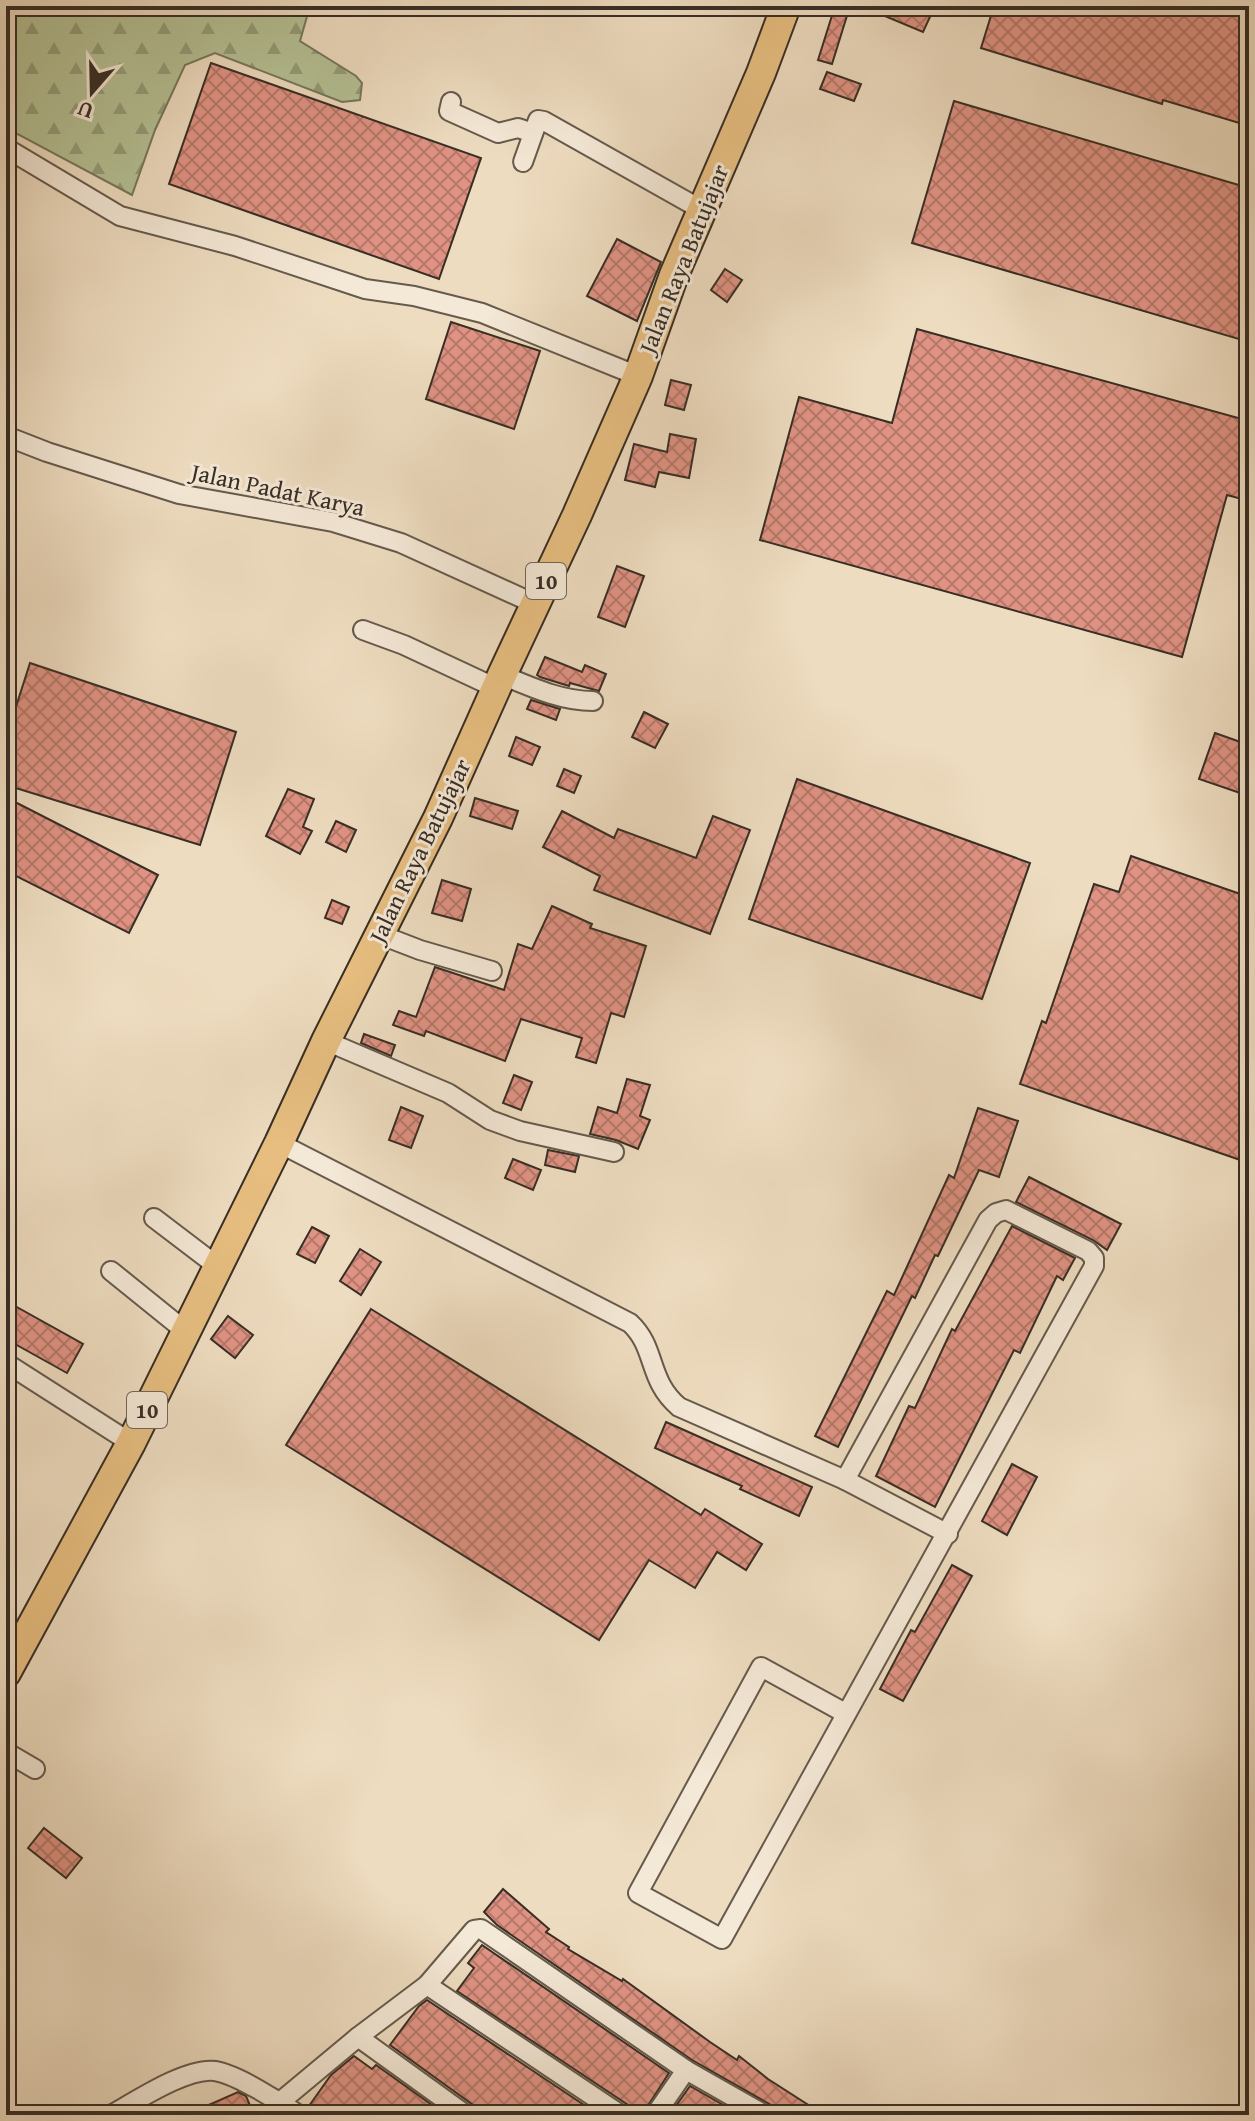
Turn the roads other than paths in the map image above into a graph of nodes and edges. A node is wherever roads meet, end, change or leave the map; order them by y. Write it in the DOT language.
graph roads {
  1 [pos="786,6"];
  2 [pos="451,102"];
  3 [pos="533,133"];
  4 [pos="6,148"];
  5 [pos="523,162"];
  6 [pos="702,210"];
  7 [pos="638,376"];
  8 [pos="6,436"];
  9 [pos="535,604"];
  10 [pos="363,630"];
  11 [pos="499,682"];
  12 [pos="593,701"];
  13 [pos="381,935"];
  14 [pos="492,971"];
  15 [pos="326,1041"];
  16 [pos="279,1143"];
  17 [pos="614,1152"];
  18 [pos="154,1218"];
  19 [pos="217,1266"];
  20 [pos="111,1271"];
  21 [pos="184,1330"];
  22 [pos="6,1363"];
  23 [pos="131,1443"];
  24 [pos="845,1480"];
  25 [pos="948,1534"];
  26 [pos="6,1673"];
  27 [pos="845,1713"];
  28 [pos="6,1752"];
  29 [pos="35,1769"];
  30 [pos="427,1985"];
  31 [pos="358,2037"];
  32 [pos="686,2070"];
  33 [pos="280,2102"];
  34 [pos="111,2115"];
  35 [pos="299,2115"];
  36 [pos="466,2115"];
  37 [pos="621,2115"];
  38 [pos="655,2115"];
  39 [pos="765,2115"];
  1 -- 6 [label="highway, Jalan Raya Batujajar / 10"];
  2 -- 3 [label="street"];
  3 -- 5 [label="street"];
  3 -- 6 [label="street"];
  4 -- 7 [label="street"];
  6 -- 7 [label="highway, Jalan Raya Batujajar / 10"];
  7 -- 9 [label="highway, Jalan Raya Batujajar / 10"];
  8 -- 9 [label="street, Jalan Padat Karya"];
  9 -- 11 [label="highway, Jalan Raya Batujajar / 10"];
  10 -- 11 [label="street"];
  11 -- 12 [label="street"];
  11 -- 13 [label="highway, Jalan Raya Batujajar / 10"];
  13 -- 14 [label="street"];
  13 -- 15 [label="highway, Jalan Raya Batujajar / 10"];
  15 -- 16 [label="highway, Jalan Raya Batujajar / 10"];
  15 -- 17 [label="street"];
  16 -- 19 [label="highway, Jalan Raya Batujajar / 10"];
  16 -- 24 [label="street"];
  18 -- 19 [label="street"];
  19 -- 21 [label="highway, Jalan Raya Batujajar / 10"];
  20 -- 21 [label="street"];
  21 -- 23 [label="highway, Jalan Raya Batujajar / 10"];
  22 -- 23 [label="street"];
  23 -- 26 [label="highway, Jalan Raya Batujajar / 10"];
  24 -- 25 [label="street"];
  24 -- 25 [label="street"];
  25 -- 27 [label="street"];
  27 -- 27 [label="street"];
  28 -- 29 [label="street"];
  30 -- 31 [label="street"];
  30 -- 32 [label="street"];
  30 -- 37 [label="street"];
  31 -- 33 [label="street"];
  31 -- 36 [label="street"];
  32 -- 38 [label="street"];
  32 -- 39 [label="street"];
  33 -- 34 [label="street"];
  33 -- 35 [label="street"];
}
